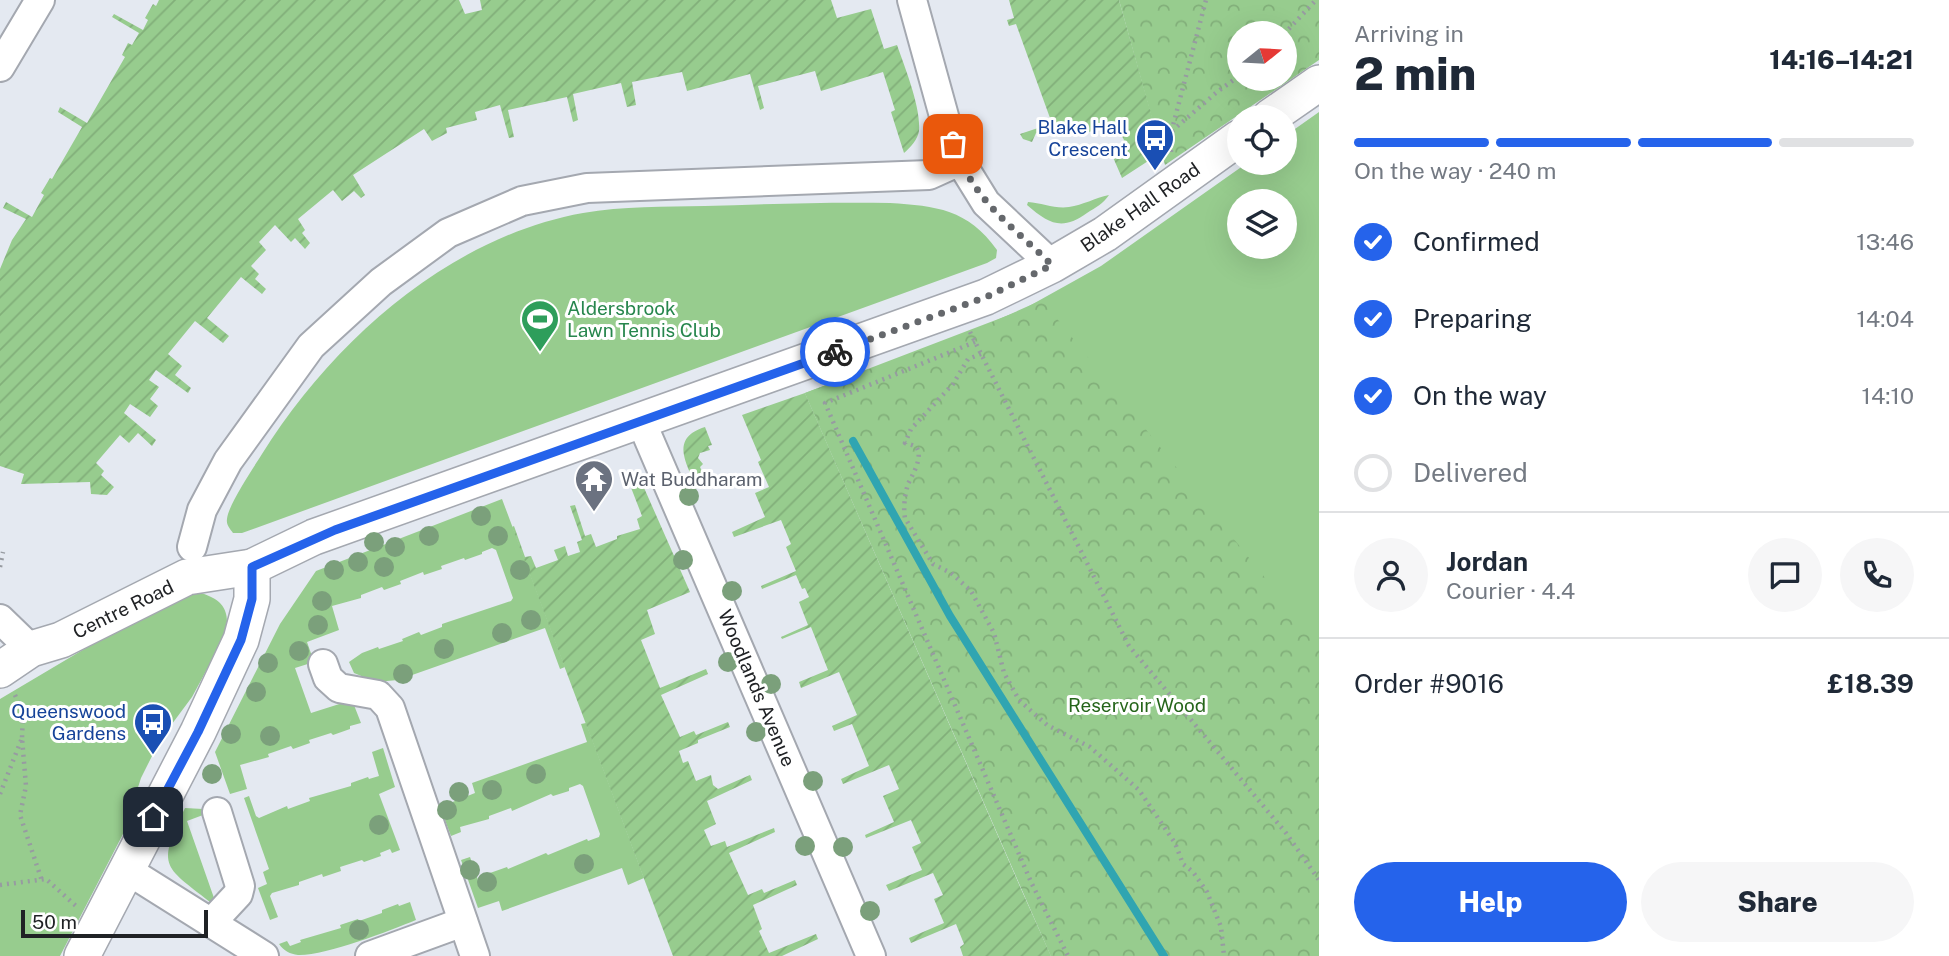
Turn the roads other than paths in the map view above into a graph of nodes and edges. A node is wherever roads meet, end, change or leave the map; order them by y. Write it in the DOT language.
graph roads {
  1 [pos="40,0"];
  2 [pos="912,0"];
  3 [pos="0,67"];
  4 [pos="1319,83"];
  5 [pos="1287,105"];
  6 [pos="1227,146"];
  7 [pos="960,162"];
  8 [pos="1052,265"];
  9 [pos="640,421"];
  10 [pos="192,547"];
  11 [pos="252,567"];
  12 [pos="0,619"];
  13 [pos="32,649"];
  14 [pos="323,664"];
  15 [pos="6,681"];
  16 [pos="217,812"];
  17 [pos="127,870"];
  18 [pos="463,922"];
  19 [pos="211,923"];
  20 [pos="82,956"];
  21 [pos="264,956"];
  22 [pos="370,956"];
  23 [pos="475,956"];
  24 [pos="871,956"];
  1 -- 3 [label="street"];
  2 -- 7 [label="street"];
  4 -- 5 [label="main road"];
  6 -- 8 [label="main road, Blake Hall Road"];
  7 -- 8 [label="street"];
  7 -- 10 [label="street"];
  8 -- 9 [label="main road, Blake Hall Road"];
  9 -- 11 [label="main road, Blake Hall Road"];
  9 -- 24 [label="street, Woodlands Avenue"];
  11 -- 13 [label="main road, Centre Road"];
  11 -- 17 [label="main road"];
  12 -- 13 [label="street"];
  13 -- 15 [label="main road, Centre Road"];
  14 -- 18 [label="street"];
  16 -- 19 [label="street"];
  17 -- 19 [label="street"];
  17 -- 20 [label="main road"];
  18 -- 22 [label="street"];
  18 -- 23 [label="street"];
  19 -- 21 [label="street"];
}
